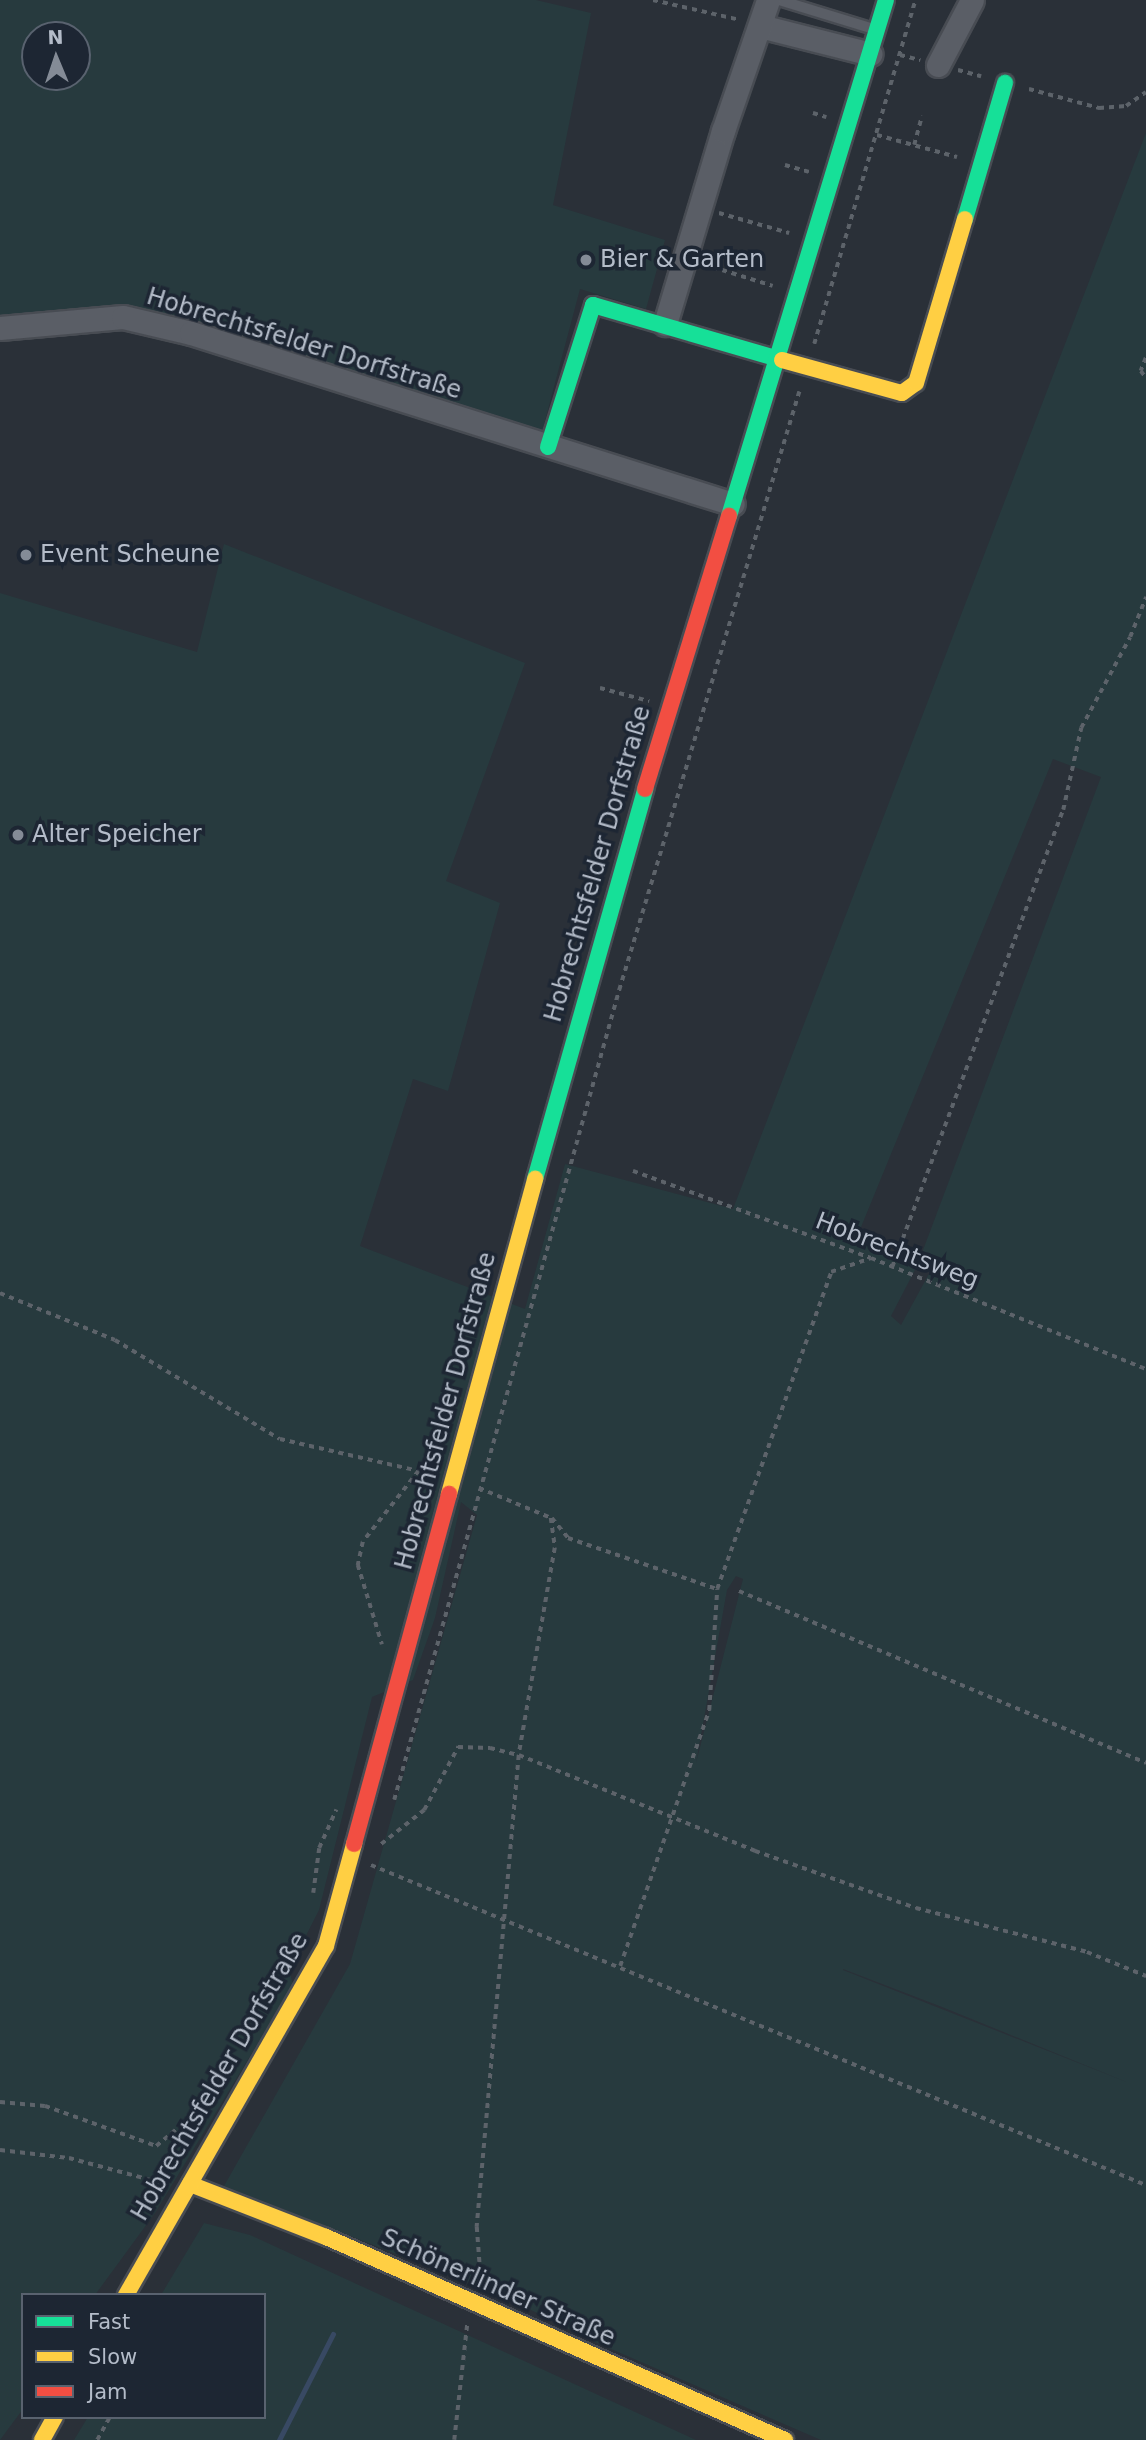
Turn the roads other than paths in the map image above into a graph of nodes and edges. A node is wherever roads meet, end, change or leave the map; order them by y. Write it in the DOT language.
graph roads {
  1 [pos="768,0"];
  2 [pos="779,0"];
  3 [pos="886,0"];
  4 [pos="972,0"];
  5 [pos="760,26"];
  6 [pos="878,30"];
  7 [pos="871,54"];
  8 [pos="938,65"];
  9 [pos="1005,83"];
  10 [pos="665,324"];
  11 [pos="0,327"];
  12 [pos="776,356"];
  13 [pos="548,447"];
  14 [pos="733,504"];
  15 [pos="190,2184"];
  16 [pos="127,2293"];
  17 [pos="54,2419"];
  18 [pos="42,2440"];
  19 [pos="785,2440"];
  1 -- 5 [label="street"];
  2 -- 6 [label="lane"];
  3 -- 6 [label="street, Hobrechtsfelder Dorfstraße"];
  4 -- 8 [label="street"];
  5 -- 7 [label="street"];
  5 -- 10 [label="street"];
  6 -- 7 [label="street, Hobrechtsfelder Dorfstraße"];
  7 -- 12 [label="street, Hobrechtsfelder Dorfstraße"];
  9 -- 12 [label="street"];
  10 -- 12 [label="street"];
  10 -- 13 [label="street"];
  11 -- 13 [label="street, Hobrechtsfelder Dorfstraße"];
  12 -- 14 [label="street, Hobrechtsfelder Dorfstraße"];
  13 -- 14 [label="street, Hobrechtsfelder Dorfstraße"];
  14 -- 15 [label="street, Hobrechtsfelder Dorfstraße"];
  15 -- 16 [label="street, Hobrechtsfelder Dorfstraße"];
  15 -- 19 [label="street, Schönerlinder Straße"];
  17 -- 18 [label="street"];
}
